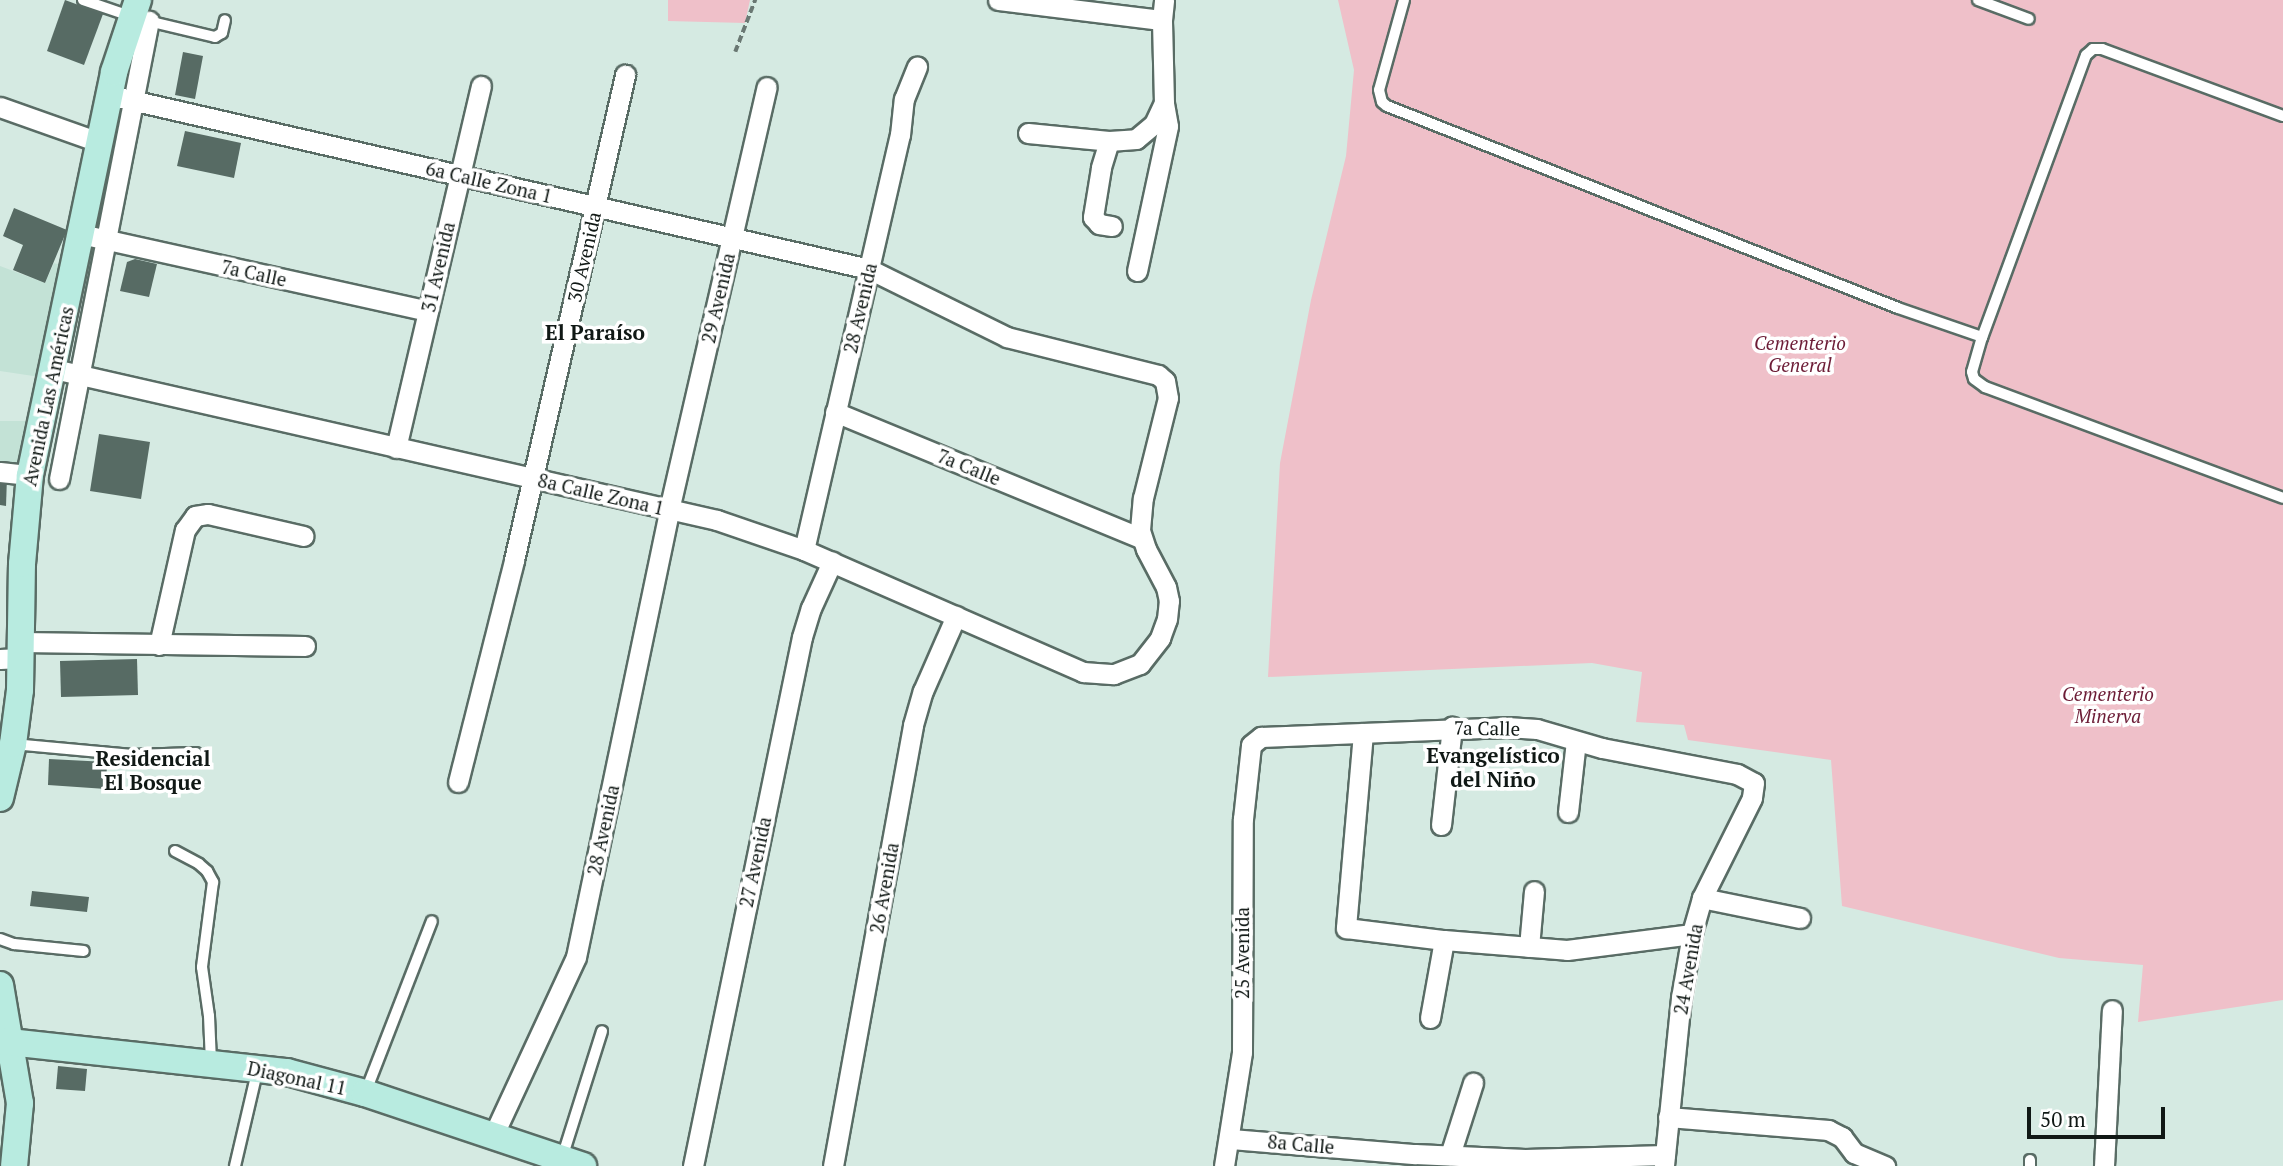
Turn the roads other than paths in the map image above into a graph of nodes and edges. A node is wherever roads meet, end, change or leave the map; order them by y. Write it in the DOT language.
graph roads {
  1 [pos="83,0"];
  2 [pos="998,0"];
  3 [pos="1404,0"];
  4 [pos="1978,0"];
  5 [pos="1163,10"];
  6 [pos="140,13"];
  7 [pos="2029,19"];
  8 [pos="225,20"];
  9 [pos="916,67"];
  10 [pos="625,75"];
  11 [pos="481,86"];
  12 [pos="767,87"];
  13 [pos="108,95"];
  14 [pos="135,101"];
  15 [pos="1164,103"];
  16 [pos="0,107"];
  17 [pos="2283,116"];
  18 [pos="1028,134"];
  19 [pos="1109,141"];
  20 [pos="99,142"];
  21 [pos="459,175"];
  22 [pos="595,206"];
  23 [pos="1112,226"];
  24 [pos="81,234"];
  25 [pos="732,238"];
  26 [pos="108,240"];
  27 [pos="869,269"];
  28 [pos="1137,271"];
  29 [pos="428,311"];
  30 [pos="1982,337"];
  31 [pos="54,369"];
  32 [pos="81,375"];
  33 [pos="835,412"];
  34 [pos="396,448"];
  35 [pos="0,472"];
  36 [pos="30,475"];
  37 [pos="59,479"];
  38 [pos="533,479"];
  39 [pos="2283,498"];
  40 [pos="669,510"];
  41 [pos="303,536"];
  42 [pos="1141,538"];
  43 [pos="804,550"];
  44 [pos="832,562"];
  45 [pos="957,617"];
  46 [pos="159,645"];
  47 [pos="305,646"];
  48 [pos="14,653"];
  49 [pos="1452,727"];
  50 [pos="1363,733"];
  51 [pos="1255,740"];
  52 [pos="1576,741"];
  53 [pos="13,744"];
  54 [pos="196,753"];
  55 [pos="458,782"];
  56 [pos="1754,783"];
  57 [pos="1,792"];
  58 [pos="1568,812"];
  59 [pos="1441,825"];
  60 [pos="175,851"];
  61 [pos="1534,891"];
  62 [pos="1702,898"];
  63 [pos="1800,918"];
  64 [pos="432,921"];
  65 [pos="1692,934"];
  66 [pos="0,939"];
  67 [pos="1444,940"];
  68 [pos="1529,947"];
  69 [pos="84,951"];
  70 [pos="0,985"];
  71 [pos="2112,1010"];
  72 [pos="1430,1018"];
  73 [pos="602,1031"];
  74 [pos="5,1041"];
  75 [pos="211,1062"];
  76 [pos="258,1068"];
  77 [pos="1473,1083"];
  78 [pos="371,1098"];
  79 [pos="1668,1117"];
  80 [pos="493,1136"];
  81 [pos="1231,1139"];
  82 [pos="1450,1155"];
  83 [pos="1664,1161"];
  84 [pos="576,1164"];
  85 [pos="14,1166"];
  86 [pos="235,1166"];
  87 [pos="693,1166"];
  88 [pos="833,1166"];
  89 [pos="1224,1166"];
  90 [pos="1885,1166"];
  91 [pos="2104,1166"];
  1 -- 6 [label="lane"];
  2 -- 5 [label="street"];
  3 -- 30 [label="lane"];
  4 -- 7 [label="lane"];
  5 -- 15 [label="street"];
  6 -- 8 [label="lane"];
  6 -- 13 [label="street, Avenida Las Américas"];
  6 -- 14 [label="street"];
  9 -- 27 [label="street, 28 Avenida"];
  10 -- 22 [label="street, 30 Avenida"];
  11 -- 21 [label="street, 31 Avenida"];
  12 -- 25 [label="street, 29 Avenida"];
  13 -- 14 [label="street, 6a Calle Zona 1"];
  13 -- 20 [label="street, Avenida Las Américas"];
  14 -- 21 [label="street, 6a Calle Zona 1"];
  14 -- 26 [label="street"];
  15 -- 19 [label="street"];
  15 -- 28 [label="street"];
  16 -- 20 [label="street"];
  17 -- 30 [label="lane"];
  18 -- 19 [label="street"];
  19 -- 23 [label="street"];
  20 -- 24 [label="street, Avenida Las Américas"];
  21 -- 22 [label="street, 6a Calle Zona 1"];
  21 -- 29 [label="street, 31 Avenida"];
  22 -- 25 [label="street, 6a Calle Zona 1"];
  22 -- 38 [label="street, 30 Avenida"];
  24 -- 26 [label="street, 7a Calle"];
  24 -- 31 [label="street, Avenida Las Américas"];
  25 -- 27 [label="street, 6a Calle Zona 1"];
  25 -- 40 [label="street, 29 Avenida"];
  26 -- 29 [label="street, 7a Calle"];
  26 -- 32 [label="street"];
  27 -- 33 [label="street, 28 Avenida"];
  27 -- 42 [label="street, 6a Calle Zona 1"];
  29 -- 34 [label="street, 31 Avenida"];
  30 -- 39 [label="lane"];
  31 -- 32 [label="street, 8a Calle Zona 1"];
  31 -- 36 [label="street, Avenida Las Américas"];
  32 -- 34 [label="street, 8a Calle Zona 1"];
  32 -- 37 [label="street"];
  33 -- 42 [label="street, 7a Calle"];
  33 -- 43 [label="street, 28 Avenida"];
  34 -- 38 [label="street, 8a Calle Zona 1"];
  35 -- 36 [label="street"];
  36 -- 48 [label="street, Avenida Las Américas"];
  38 -- 40 [label="street, 8a Calle Zona 1"];
  38 -- 55 [label="street, 30 Avenida"];
  40 -- 43 [label="street, 8a Calle Zona 1"];
  40 -- 80 [label="street, 28 Avenida"];
  41 -- 46 [label="street"];
  42 -- 45 [label="street, 8a Calle Zona 1"];
  43 -- 44 [label="street, 8a Calle Zona 1"];
  44 -- 45 [label="street, 8a Calle Zona 1"];
  44 -- 87 [label="street, 27 Avenida"];
  45 -- 88 [label="street, 26 Avenida"];
  46 -- 47 [label="street"];
  46 -- 48 [label="street"];
  48 -- 53 [label="street, Avenida Las Américas"];
  49 -- 50 [label="street, 7a Calle"];
  49 -- 52 [label="street, 7a Calle"];
  49 -- 59 [label="street"];
  50 -- 51 [label="street, 7a Calle"];
  50 -- 67 [label="street"];
  51 -- 81 [label="street, 25 Avenida"];
  52 -- 56 [label="street, 7a Calle"];
  52 -- 58 [label="street"];
  53 -- 54 [label="lane"];
  53 -- 57 [label="street, Avenida Las Américas"];
  56 -- 62 [label="street, 24 Avenida"];
  60 -- 75 [label="lane"];
  61 -- 68 [label="street"];
  62 -- 63 [label="street"];
  62 -- 65 [label="street, 24 Avenida"];
  64 -- 78 [label="lane"];
  65 -- 68 [label="street"];
  65 -- 79 [label="street, 24 Avenida"];
  66 -- 69 [label="lane"];
  67 -- 68 [label="street"];
  67 -- 72 [label="street"];
  70 -- 74 [label="street"];
  71 -- 91 [label="street"];
  73 -- 84 [label="lane"];
  74 -- 75 [label="street, Diagonal 11"];
  74 -- 85 [label="street"];
  75 -- 76 [label="street, Diagonal 11"];
  76 -- 78 [label="street, Diagonal 11"];
  76 -- 86 [label="lane"];
  77 -- 82 [label="street"];
  78 -- 80 [label="street, Diagonal 11"];
  79 -- 83 [label="street, 24 Avenida"];
  79 -- 90 [label="street"];
  80 -- 84 [label="street, Diagonal 11"];
  81 -- 82 [label="street, 8a Calle"];
  81 -- 89 [label="street, 25 Avenida"];
  82 -- 83 [label="street, 8a Calle"];
}
